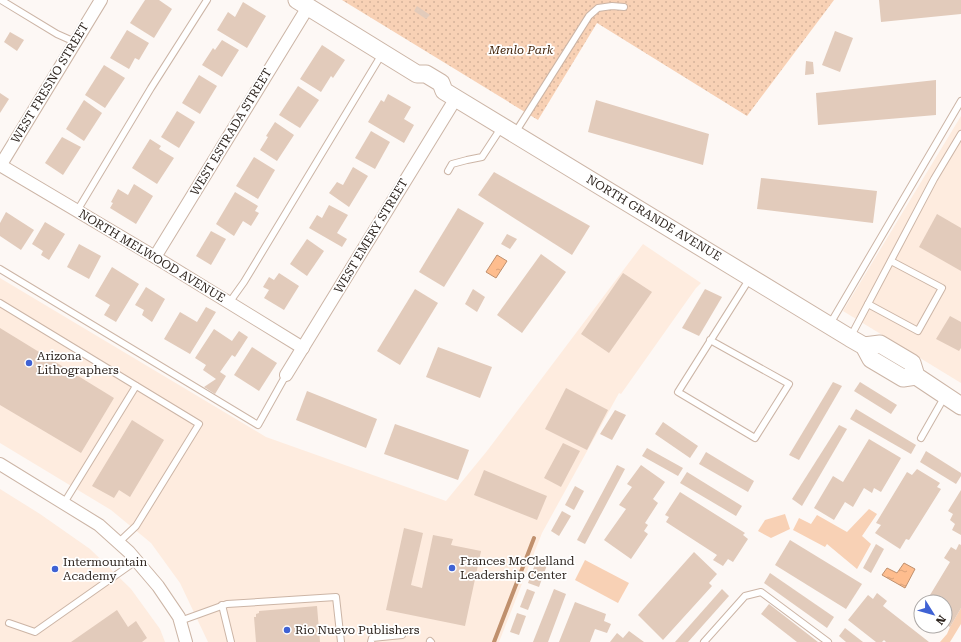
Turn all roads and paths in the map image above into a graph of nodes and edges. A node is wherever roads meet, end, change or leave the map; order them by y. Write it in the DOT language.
graph roads {
  1 [pos="1,0"];
  2 [pos="101,0"];
  3 [pos="207,0"];
  4 [pos="302,3"];
  5 [pos="624,7"];
  6 [pos="75,42"];
  7 [pos="382,53"];
  8 [pos="450,94"];
  9 [pos="961,101"];
  10 [pos="509,130"];
  11 [pos="961,134"];
  12 [pos="0,165"];
  13 [pos="448,171"];
  14 [pos="77,211"];
  15 [pos="155,257"];
  16 [pos="891,261"];
  17 [pos="0,269"];
  18 [pos="750,276"];
  19 [pos="0,303"];
  20 [pos="229,303"];
  21 [pos="868,304"];
  22 [pos="829,325"];
  23 [pos="710,340"];
  24 [pos="857,342"];
  25 [pos="303,348"];
  26 [pos="286,375"];
  27 [pos="136,386"];
  28 [pos="945,396"];
  29 [pos="961,406"];
  30 [pos="921,438"];
  31 [pos="0,464"];
  32 [pos="64,503"];
  33 [pos="118,543"];
  34 [pos="136,560"];
  35 [pos="222,605"];
  36 [pos="180,622"];
  37 [pos="9,623"];
  38 [pos="402,635"];
  39 [pos="186,642"];
  40 [pos="231,642"];
  41 [pos="341,642"];
  42 [pos="371,642"];
  43 [pos="704,642"];
  44 [pos="828,642"];
  1 -- 6 [label="lane"];
  2 -- 6 [label="street, WEST FRESNO STREET"];
  3 -- 14 [label="lane"];
  4 -- 7 [label="main road, NORTH GRANDE AVENUE"];
  4 -- 15 [label="street, WEST ESTRADA STREET"];
  5 -- 10 [label="lane"];
  6 -- 12 [label="street, WEST FRESNO STREET"];
  7 -- 8 [label="main road, NORTH GRANDE AVENUE"];
  7 -- 20 [label="lane"];
  8 -- 10 [label="main road, NORTH GRANDE AVENUE"];
  8 -- 25 [label="street, WEST EMERY STREET"];
  9 -- 22 [label="lane"];
  10 -- 13 [label="lane"];
  10 -- 18 [label="main road, NORTH GRANDE AVENUE"];
  11 -- 16 [label="lane"];
  12 -- 14 [label="street, NORTH MELWOOD AVENUE"];
  14 -- 15 [label="street, NORTH MELWOOD AVENUE"];
  15 -- 20 [label="street, NORTH MELWOOD AVENUE"];
  16 -- 21 [label="lane"];
  16 -- 21 [label="lane"];
  17 -- 26 [label="lane"];
  18 -- 22 [label="main road, NORTH GRANDE AVENUE"];
  18 -- 23 [label="lane"];
  19 -- 27 [label="lane"];
  20 -- 25 [label="street, NORTH MELWOOD AVENUE"];
  21 -- 24 [label="lane"];
  22 -- 24 [label="main road, NORTH GRANDE AVENUE"];
  23 -- 23 [label="lane"];
  24 -- 28 [label="main road"];
  25 -- 26 [label="street, WEST EMERY STREET"];
  27 -- 32 [label="lane"];
  27 -- 33 [label="lane"];
  28 -- 29 [label="main road"];
  28 -- 30 [label="lane"];
  31 -- 32 [label="street"];
  32 -- 33 [label="street"];
  33 -- 34 [label="street"];
  34 -- 36 [label="street"];
  34 -- 37 [label="lane"];
  35 -- 36 [label="lane"];
  35 -- 40 [label="lane"];
  35 -- 41 [label="lane"];
  36 -- 39 [label="street"];
  38 -- 42 [label="lane"];
  43 -- 44 [label="lane"];
}
